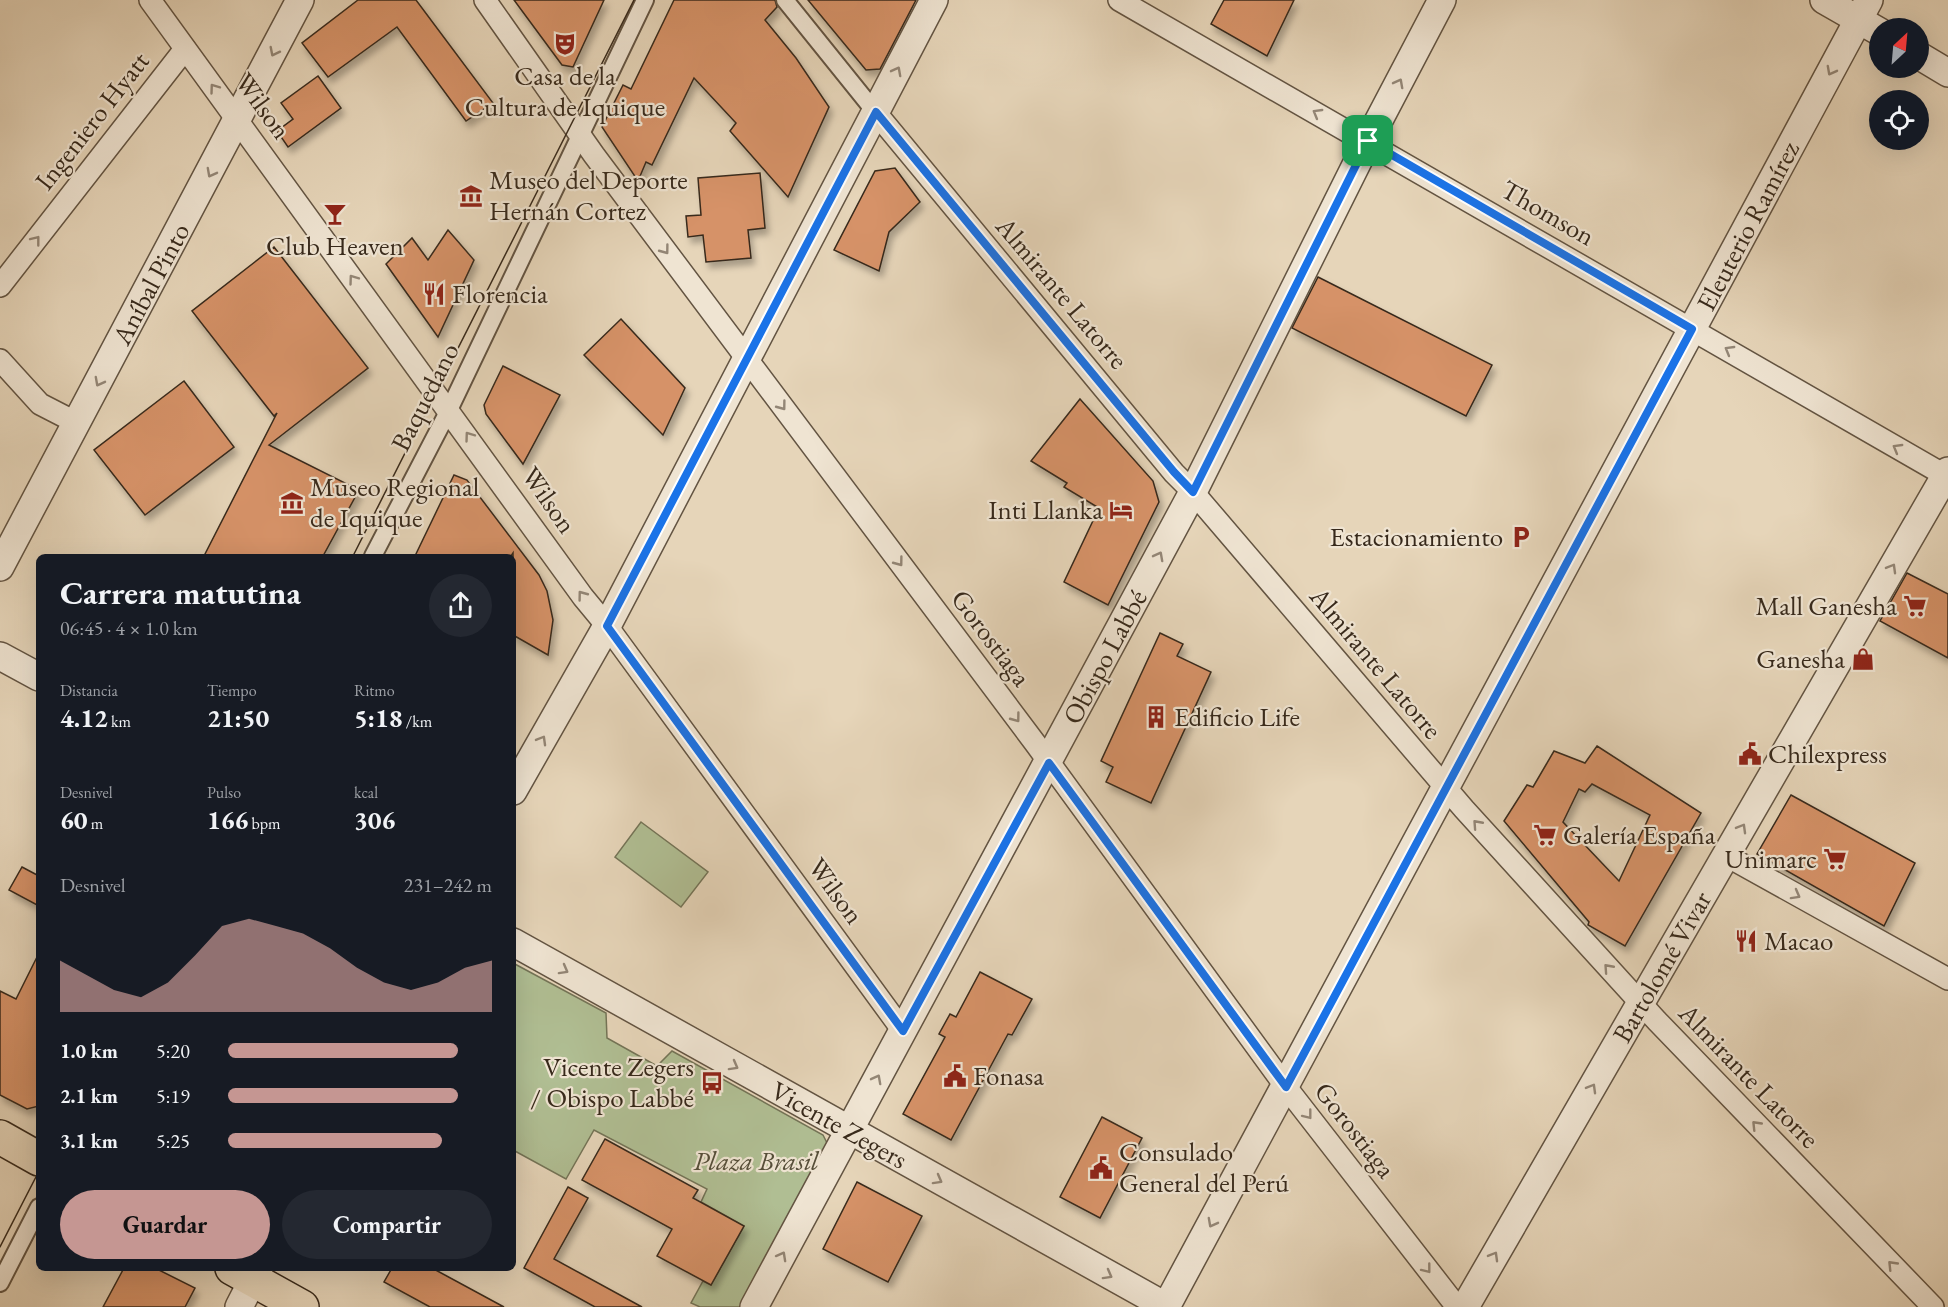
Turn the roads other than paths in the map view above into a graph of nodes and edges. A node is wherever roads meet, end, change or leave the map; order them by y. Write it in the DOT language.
graph roads {
  1 [pos="150,0"];
  2 [pos="300,0"];
  3 [pos="485,0"];
  4 [pos="645,0"];
  5 [pos="785,0"];
  6 [pos="934,0"];
  7 [pos="1119,0"];
  8 [pos="1442,0"];
  9 [pos="1824,0"];
  10 [pos="1869,17"];
  11 [pos="185,49"];
  12 [pos="1929,62"];
  13 [pos="1948,73"];
  14 [pos="876,112"];
  15 [pos="238,121"];
  16 [pos="580,135"];
  17 [pos="1368,141"];
  18 [pos="0,286"];
  19 [pos="1692,329"];
  20 [pos="747,359"];
  21 [pos="0,360"];
  22 [pos="449,410"];
  23 [pos="77,423"];
  24 [pos="1947,475"];
  25 [pos="1193,492"];
  26 [pos="374,554"];
  27 [pos="0,567"];
  28 [pos="607,626"];
  29 [pos="0,656"];
  30 [pos="36,675"];
  31 [pos="1049,763"];
  32 [pos="516,786"];
  33 [pos="1444,788"];
  34 [pos="1727,856"];
  35 [pos="516,944"];
  36 [pos="1948,979"];
  37 [pos="1641,1004"];
  38 [pos="903,1031"];
  39 [pos="1286,1087"];
  40 [pos="850,1131"];
  41 [pos="0,1137"];
  42 [pos="36,1157"];
  43 [pos="36,1213"];
  44 [pos="246,1280"];
  45 [pos="0,1283"];
  46 [pos="302,1307"];
  47 [pos="754,1307"];
  48 [pos="1166,1307"];
  49 [pos="1457,1307"];
  50 [pos="1465,1307"];
  51 [pos="1933,1307"];
  1 -- 11 [label="street, Wilson"];
  2 -- 15 [label="street, Aníbal Pinto, one-way"];
  3 -- 16 [label="street, Gorostiaga"];
  4 -- 16 [label="street, Baquedano"];
  5 -- 14 [label="street"];
  14 -- 6 [label="street, one-way"];
  17 -- 7 [label="street, Thomson, one-way"];
  17 -- 8 [label="street, Obispo Labbé, one-way"];
  9 -- 10 [label="street"];
  10 -- 19 [label="street, Eleuterio Ramírez, one-way"];
  15 -- 11 [label="street, Wilson, one-way"];
  18 -- 11 [label="street, Ingeniero Hyatt, one-way"];
  12 -- 13 [label="street"];
  14 -- 20 [label="street"];
  14 -- 25 [label="street, Almirante Latorre"];
  22 -- 15 [label="street, Wilson, one-way"];
  15 -- 23 [label="street, Aníbal Pinto, one-way"];
  16 -- 20 [label="street, Gorostiaga, one-way"];
  16 -- 22 [label="street, Baquedano"];
  17 -- 19 [label="street, Thomson"];
  17 -- 25 [label="street, Obispo Labbé"];
  24 -- 19 [label="street, Thomson, one-way"];
  19 -- 33 [label="street, Eleuterio Ramírez"];
  20 -- 28 [label="street"];
  20 -- 31 [label="street, Gorostiaga, one-way"];
  21 -- 23 [label="street"];
  22 -- 26 [label="street, Baquedano"];
  28 -- 22 [label="street, Wilson, one-way"];
  23 -- 27 [label="street, Aníbal Pinto"];
  34 -- 24 [label="street, Bartolomé Vivar, one-way"];
  31 -- 25 [label="street, Obispo Labbé, one-way"];
  25 -- 33 [label="street, Almirante Latorre"];
  32 -- 28 [label="street, one-way"];
  28 -- 38 [label="street, Wilson"];
  29 -- 30 [label="street"];
  31 -- 38 [label="street, Obispo Labbé"];
  31 -- 39 [label="street, Gorostiaga"];
  37 -- 33 [label="street, Almirante Latorre, one-way"];
  33 -- 39 [label="street, Eleuterio Ramírez"];
  34 -- 36 [label="street, one-way"];
  34 -- 37 [label="street, Bartolomé Vivar"];
  35 -- 40 [label="street, Vicente Zegers, one-way"];
  50 -- 37 [label="street, Bartolomé Vivar, one-way"];
  51 -- 37 [label="street, Almirante Latorre, one-way"];
  40 -- 38 [label="street, Obispo Labbé, one-way"];
  39 -- 48 [label="street, Eleuterio Ramírez, one-way"];
  39 -- 49 [label="street, Gorostiaga, one-way"];
  47 -- 40 [label="street, Obispo Labbé, one-way"];
  40 -- 48 [label="street, Vicente Zegers, one-way"];
  41 -- 42 [label="main road"];
  43 -- 45 [label="street"];
  44 -- 46 [label="main road"];
}
